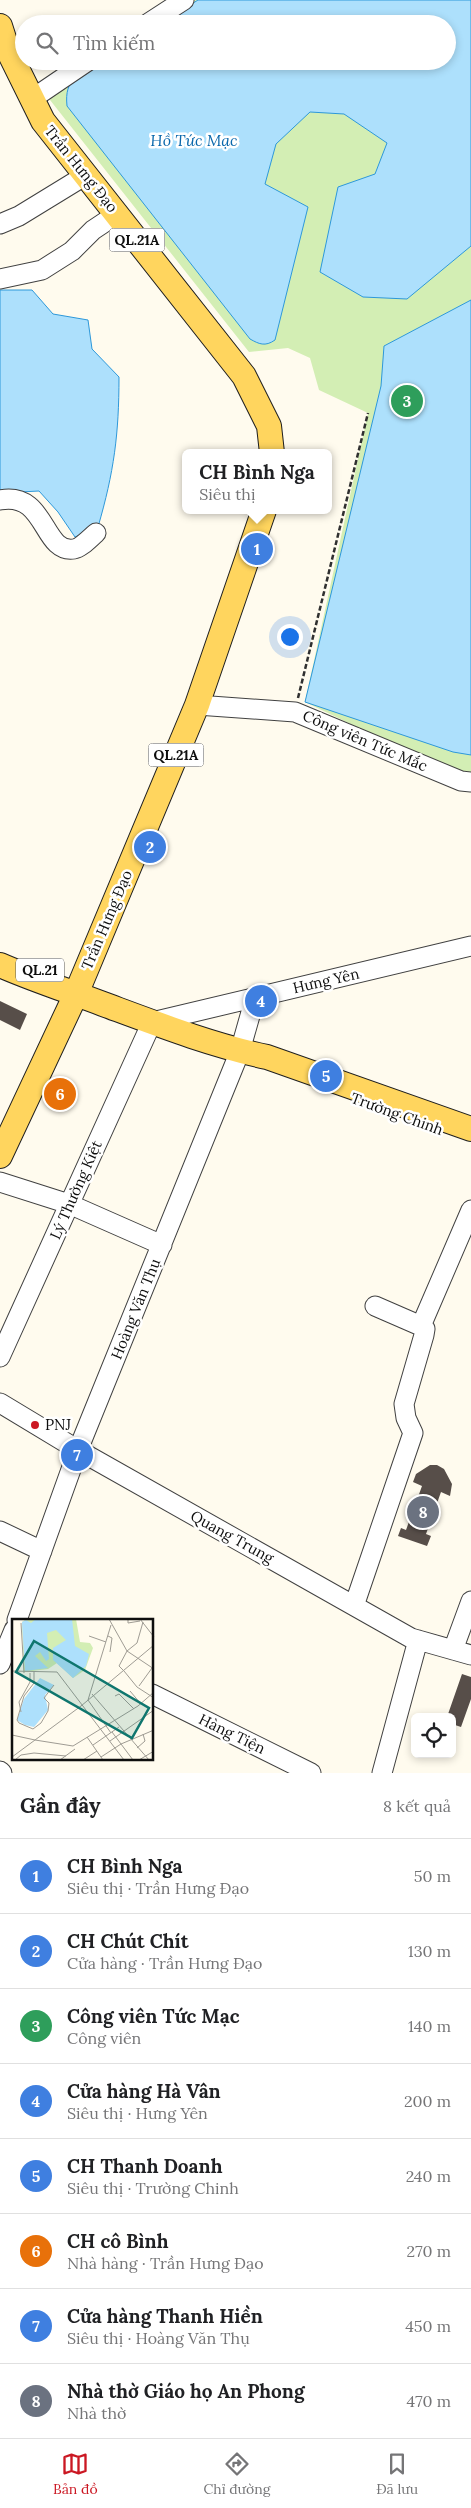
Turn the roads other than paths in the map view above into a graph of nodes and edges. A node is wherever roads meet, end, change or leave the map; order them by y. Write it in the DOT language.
graph roads {
  1 [pos="184,0"];
  2 [pos="160,15"];
  3 [pos="2,41"];
  4 [pos="15,67"];
  5 [pos="17,70"];
  6 [pos="75,70"];
  7 [pos="32,100"];
  8 [pos="86,175"];
  9 [pos="117,214"];
  10 [pos="0,224"];
  11 [pos="0,279"];
  12 [pos="272,449"];
  13 [pos="0,500"];
  14 [pos="263,514"];
  15 [pos="96,533"];
  16 [pos="197,705"];
  17 [pos="471,782"];
  18 [pos="471,946"];
  19 [pos="0,953"];
  20 [pos="0,965"];
  21 [pos="76,994"];
  22 [pos="255,998"];
  23 [pos="152,1022"];
  24 [pos="240,1051"];
  25 [pos="434,1121"];
  26 [pos="471,1129"];
  27 [pos="471,1141"];
  28 [pos="0,1156"];
  29 [pos="0,1182"];
  30 [pos="69,1204"];
  31 [pos="471,1210"];
  32 [pos="162,1245"];
  33 [pos="375,1306"];
  34 [pos="422,1326"];
  35 [pos="0,1357"];
  36 [pos="0,1403"];
  37 [pos="78,1450"];
  38 [pos="0,1531"];
  39 [pos="42,1552"];
  40 [pos="471,1601"];
  41 [pos="354,1606"];
  42 [pos="17,1619"];
  43 [pos="0,1620"];
  44 [pos="12,1625"];
  45 [pos="12,1635"];
  46 [pos="418,1640"];
  47 [pos="462,1653"];
  48 [pos="0,1664"];
  49 [pos="154,1695"];
  50 [pos="311,1773"];
  51 [pos="382,1773"];
  1 -- 2 [label="street"];
  3 -- 4 [label="main road, Trần Hưng Đạo / QL.21A"];
  5 -- 7 [label="main road, Trần Hưng Đạo / QL.21A"];
  6 -- 7 [label="street"];
  7 -- 8 [label="main road, Trần Hưng Đạo / QL.21A"];
  8 -- 9 [label="main road, Trần Hưng Đạo / QL.21A"];
  8 -- 10 [label="street"];
  9 -- 11 [label="street"];
  9 -- 12 [label="main road, Trần Hưng Đạo / QL.21A"];
  13 -- 15 [label="street"];
  14 -- 16 [label="main road, Trần Hưng Đạo / QL.21A"];
  16 -- 17 [label="street, Công viên Tức Mắc"];
  16 -- 21 [label="main road, Trần Hưng Đạo / QL.21A"];
  18 -- 22 [label="street, Hưng Yên"];
  19 -- 21 [label="main road, Trường Chinh / QL.21"];
  20 -- 21 [label="main road, Trường Chinh / QL.21"];
  21 -- 23 [label="main road, Trường Chinh"];
  21 -- 28 [label="main road, Trần Hưng Đạo / QL.21"];
  22 -- 23 [label="street, Hưng Yên"];
  22 -- 24 [label="street, Hoàng Văn Thụ"];
  23 -- 24 [label="main road, Trường Chinh"];
  23 -- 30 [label="street, Lý Thường Kiệt"];
  24 -- 25 [label="main road, Trường Chinh"];
  24 -- 32 [label="street, Hoàng Văn Thụ"];
  25 -- 26 [label="main road, Trường Chinh"];
  25 -- 27 [label="main road, Trường Chinh"];
  29 -- 30 [label="street"];
  30 -- 32 [label="street"];
  30 -- 35 [label="street, Lý Thường Kiệt"];
  31 -- 34 [label="street"];
  32 -- 37 [label="street, Hoàng Văn Thụ"];
  33 -- 34 [label="street"];
  34 -- 41 [label="street"];
  36 -- 37 [label="street, Quang Trung"];
  37 -- 39 [label="street, Hoàng Văn Thụ"];
  37 -- 41 [label="street, Quang Trung"];
  38 -- 39 [label="street"];
  39 -- 42 [label="street, Hoàng Văn Thụ"];
  40 -- 47 [label="street"];
  41 -- 46 [label="street, Quang Trung"];
  43 -- 44 [label="street"];
  45 -- 48 [label="street"];
  46 -- 47 [label="street, Quang Trung"];
  46 -- 51 [label="street"];
  49 -- 50 [label="street, Hàng Tiện"];
}
